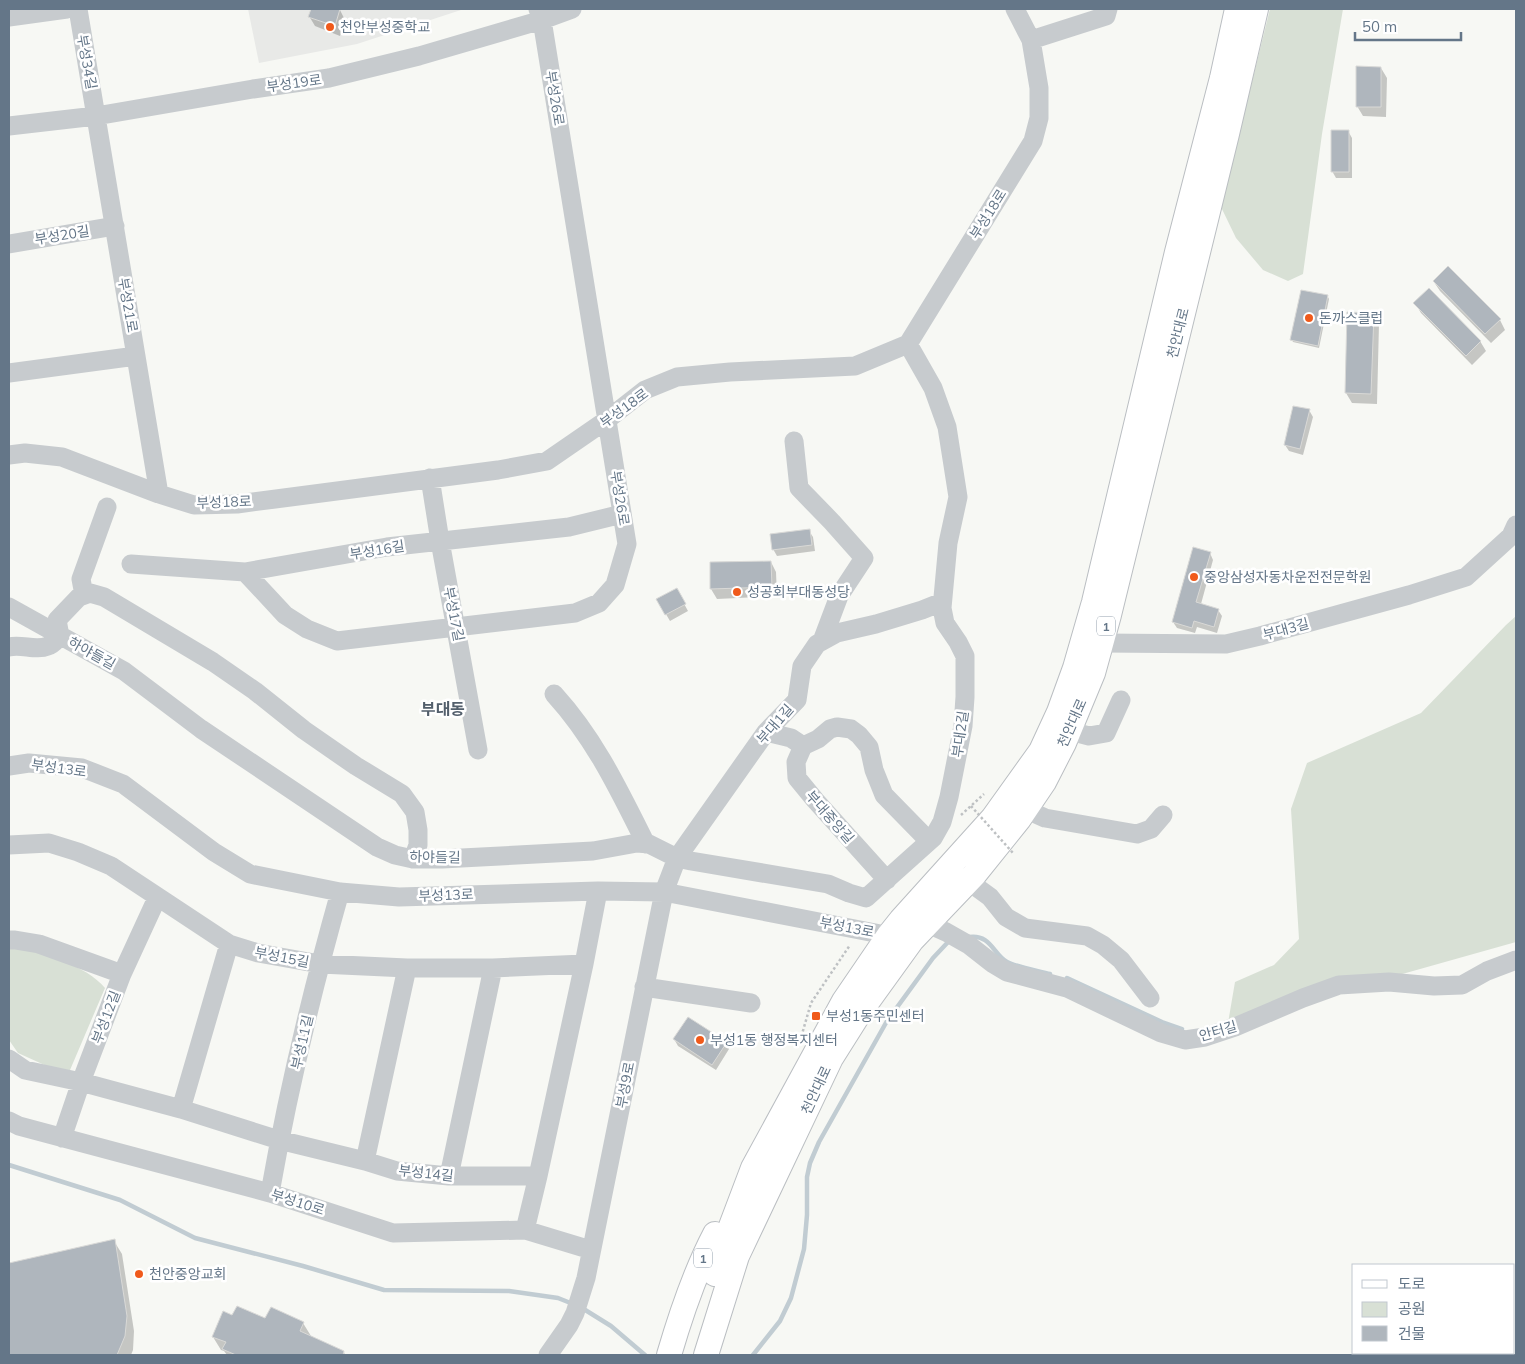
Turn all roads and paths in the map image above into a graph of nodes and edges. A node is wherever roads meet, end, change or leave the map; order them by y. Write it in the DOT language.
graph roads {
  1 [pos="67,9"];
  2 [pos="78,9"];
  3 [pos="572,9"];
  4 [pos="1014,9"];
  5 [pos="1108,9"];
  6 [pos="1237,9"];
  7 [pos="1256,9"];
  8 [pos="540,14"];
  9 [pos="9,17"];
  10 [pos="1031,40"];
  11 [pos="96,116"];
  12 [pos="9,126"];
  13 [pos="115,226"];
  14 [pos="9,244"];
  15 [pos="908,344"];
  16 [pos="136,356"];
  17 [pos="9,372"];
  18 [pos="608,419"];
  19 [pos="794,441"];
  20 [pos="9,455"];
  21 [pos="430,478"];
  22 [pos="160,494"];
  23 [pos="107,507"];
  24 [pos="622,514"];
  25 [pos="1516,525"];
  26 [pos="440,541"];
  27 [pos="131,564"];
  28 [pos="245,572"];
  29 [pos="84,595"];
  30 [pos="942,602"];
  31 [pos="9,607"];
  32 [pos="456,626"];
  33 [pos="60,636"];
  34 [pos="822,641"];
  35 [pos="1101,643"];
  36 [pos="9,646"];
  37 [pos="554,694"];
  38 [pos="1121,700"];
  39 [pos="1070,731"];
  40 [pos="766,732"];
  41 [pos="803,746"];
  42 [pos="478,750"];
  43 [pos="9,766"];
  44 [pos="984,794"];
  45 [pos="1026,809"];
  46 [pos="1163,814"];
  47 [pos="929,841"];
  48 [pos="646,844"];
  49 [pos="9,845"];
  50 [pos="1013,853"];
  51 [pos="677,858"];
  52 [pos="414,860"];
  53 [pos="887,880"];
  54 [pos="968,881"];
  55 [pos="598,891"];
  56 [pos="340,892"];
  57 [pos="664,892"];
  58 [pos="157,898"];
  59 [pos="866,898"];
  60 [pos="923,928"];
  61 [pos="889,935"];
  62 [pos="9,940"];
  63 [pos="229,944"];
  64 [pos="1516,960"];
  65 [pos="320,964"];
  66 [pos="584,964"];
  67 [pos="407,968"];
  68 [pos="493,968"];
  69 [pos="122,974"];
  70 [pos="644,987"];
  71 [pos="1150,998"];
  72 [pos="751,1003"];
  73 [pos="9,1060"];
  74 [pos="81,1082"];
  75 [pos="181,1109"];
  76 [pos="9,1121"];
  77 [pos="62,1138"];
  78 [pos="279,1140"];
  79 [pos="365,1161"];
  80 [pos="781,1164"];
  81 [pos="754,1168"];
  82 [pos="449,1176"];
  83 [pos="538,1176"];
  84 [pos="270,1193"];
  85 [pos="525,1230"];
  86 [pos="591,1250"];
  87 [pos="548,1355"];
  88 [pos="669,1355"];
  89 [pos="690,1355"];
  90 [pos="706,1355"];
  91 [pos="723,1355"];
  1 -- 9 [label="street"];
  2 -- 11 [label="street, 부성34길"];
  3 -- 8 [label="street, 부성19로"];
  4 -- 10 [label="street, 부성18로"];
  5 -- 10 [label="street"];
  6 -- 60 [label="main road, 천안대로 / 1"];
  7 -- 35 [label="main road, 천안대로 / 1"];
  8 -- 11 [label="street, 부성19로"];
  8 -- 18 [label="street, 부성26로"];
  10 -- 15 [label="street, 부성18로"];
  11 -- 12 [label="street, 부성19로"];
  11 -- 13 [label="street, 부성21로"];
  13 -- 14 [label="street, 부성20길"];
  13 -- 16 [label="street, 부성21로"];
  15 -- 18 [label="street, 부성18로"];
  15 -- 30 [label="street, 부대2길"];
  16 -- 17 [label="street"];
  16 -- 22 [label="street, 부성21로"];
  18 -- 21 [label="street, 부성18로"];
  18 -- 24 [label="street, 부성26로"];
  19 -- 34 [label="street"];
  20 -- 22 [label="street, 부성18로"];
  21 -- 22 [label="street, 부성18로"];
  21 -- 26 [label="street, 부성17길"];
  23 -- 29 [label="street"];
  24 -- 26 [label="street, 부성16길"];
  24 -- 32 [label="street, 부성26로"];
  25 -- 35 [label="street, 부대3길"];
  26 -- 28 [label="street, 부성16길"];
  26 -- 32 [label="street, 부성17길"];
  27 -- 28 [label="street, 부성16길"];
  28 -- 32 [label="street, 부성26로"];
  29 -- 33 [label="street"];
  29 -- 52 [label="street"];
  30 -- 34 [label="street, 부대1길"];
  30 -- 47 [label="street, 부대2길"];
  31 -- 33 [label="street, 하야들길"];
  32 -- 42 [label="street, 부성17길"];
  33 -- 36 [label="street"];
  33 -- 52 [label="street, 하야들길"];
  34 -- 40 [label="street, 부대1길"];
  35 -- 39 [label="main road, 천안대로 / 1"];
  37 -- 48 [label="street"];
  38 -- 39 [label="street"];
  39 -- 45 [label="main road, 천안대로 / 1"];
  40 -- 41 [label="street"];
  40 -- 51 [label="street, 부대1길"];
  41 -- 47 [label="street"];
  41 -- 53 [label="street, 부대중앙길"];
  43 -- 56 [label="street, 부성13로"];
  44 -- 50 [label="path, bridge"];
  45 -- 46 [label="street"];
  45 -- 54 [label="main road, 천안대로 / 1"];
  47 -- 53 [label="street, 부대2길"];
  48 -- 51 [label="street, 하야들길"];
  48 -- 52 [label="street, 하야들길"];
  49 -- 58 [label="street, 부성15길"];
  51 -- 57 [label="street, 부대1길"];
  51 -- 59 [label="street, 하야들길"];
  53 -- 59 [label="street, 부대2길"];
  54 -- 60 [label="main road, 천안대로 / 1"];
  54 -- 71 [label="street"];
  55 -- 56 [label="street, 부성13로"];
  55 -- 57 [label="street, 부성13로"];
  55 -- 66 [label="street"];
  56 -- 65 [label="street, 부성11길"];
  57 -- 61 [label="street, 부성13로"];
  57 -- 70 [label="street, 부성9로"];
  58 -- 63 [label="street, 부성15길"];
  58 -- 69 [label="street, 부성12길"];
  60 -- 61 [label="main road, 천안대로 / 1"];
  60 -- 64 [label="street, 안터길"];
  60 -- 80 [label="main road, 천안대로 / 1"];
  61 -- 81 [label="main road, 천안대로 / 1"];
  62 -- 69 [label="street"];
  63 -- 65 [label="street, 부성15길"];
  63 -- 75 [label="street"];
  65 -- 67 [label="street, 부성15길"];
  65 -- 78 [label="street, 부성11길"];
  66 -- 68 [label="street, 부성15길"];
  66 -- 83 [label="street"];
  67 -- 68 [label="street, 부성15길"];
  67 -- 79 [label="street"];
  68 -- 82 [label="street"];
  69 -- 74 [label="street, 부성12길"];
  70 -- 72 [label="street"];
  70 -- 86 [label="street, 부성9로"];
  73 -- 74 [label="street, 부성14길"];
  74 -- 75 [label="street, 부성14길"];
  74 -- 77 [label="street, 부성12길"];
  75 -- 78 [label="street, 부성14길"];
  76 -- 77 [label="street, 부성10로"];
  77 -- 84 [label="street, 부성10로"];
  78 -- 79 [label="street, 부성14길"];
  78 -- 84 [label="street, 부성11길"];
  79 -- 82 [label="street, 부성14길"];
  80 -- 90 [label="main road, 천안대로"];
  80 -- 91 [label="main road, 1"];
  81 -- 88 [label="main road, 1"];
  81 -- 89 [label="main road, 천안대로"];
  82 -- 83 [label="street, 부성14길"];
  83 -- 85 [label="street"];
  84 -- 85 [label="street, 부성10로"];
  85 -- 86 [label="street, 부성10로"];
  86 -- 87 [label="street, 부성9로"];
}
